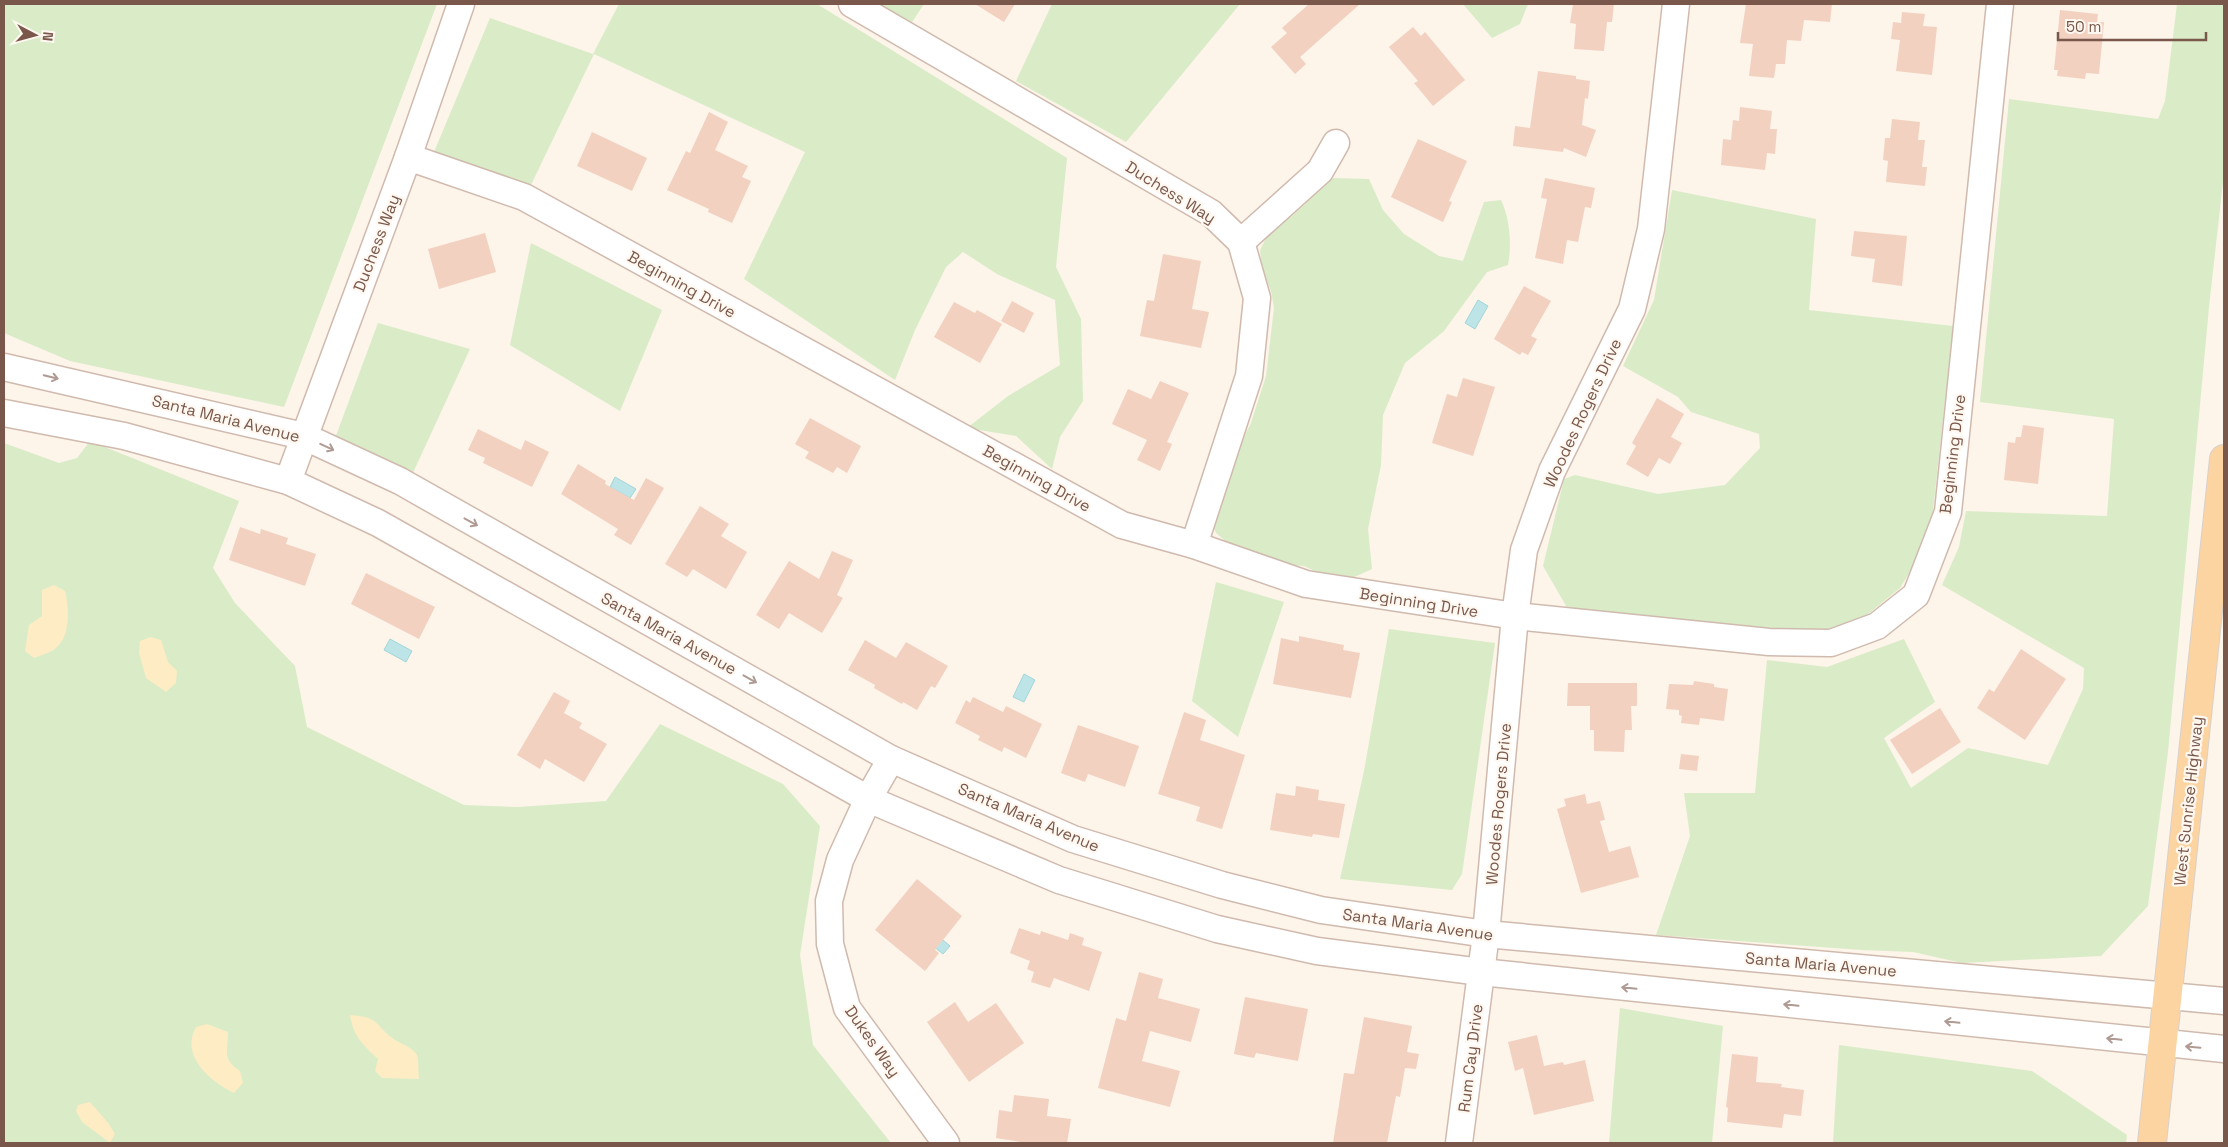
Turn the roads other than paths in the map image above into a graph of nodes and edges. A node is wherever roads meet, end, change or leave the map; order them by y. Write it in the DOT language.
graph roads {
  1 [pos="461,4"];
  2 [pos="852,4"];
  3 [pos="1676,4"];
  4 [pos="2000,4"];
  5 [pos="1336,143"];
  6 [pos="408,157"];
  7 [pos="1240,242"];
  8 [pos="4,367"];
  9 [pos="4,413"];
  10 [pos="303,436"];
  11 [pos="2224,459"];
  12 [pos="288,481"];
  13 [pos="1194,545"];
  14 [pos="1515,616"];
  15 [pos="891,759"];
  16 [pos="868,800"];
  17 [pos="1486,934"];
  18 [pos="1481,972"];
  19 [pos="2167,996"];
  20 [pos="2224,1001"];
  21 [pos="2162,1044"];
  22 [pos="2224,1049"];
  23 [pos="946,1143"];
  24 [pos="1460,1143"];
  25 [pos="2152,1143"];
  1 -- 6 [label="street, Duchess Way"];
  2 -- 7 [label="street, Duchess Way"];
  3 -- 14 [label="street, Woodes Rogers Drive"];
  4 -- 14 [label="street, Beginning Drive"];
  5 -- 7 [label="street"];
  6 -- 10 [label="street, Duchess Way"];
  6 -- 13 [label="street, Beginning Drive"];
  7 -- 13 [label="street, Duchess Way"];
  8 -- 10 [label="street, Santa Maria Avenue, one-way"];
  9 -- 12 [label="street"];
  10 -- 12 [label="street, Duchess Way"];
  10 -- 15 [label="street, Santa Maria Avenue, one-way"];
  11 -- 19 [label="main road, West Sunrise Highway"];
  12 -- 16 [label="street"];
  13 -- 14 [label="street, Beginning Drive"];
  14 -- 17 [label="street, Woodes Rogers Drive"];
  15 -- 16 [label="street, Dukes Way"];
  15 -- 17 [label="street, Santa Maria Avenue"];
  16 -- 18 [label="street"];
  16 -- 23 [label="street, Dukes Way"];
  17 -- 18 [label="street, Woodes Rogers Drive"];
  17 -- 19 [label="street, Santa Maria Avenue"];
  21 -- 18 [label="street, one-way"];
  18 -- 24 [label="street, Rum Cay Drive"];
  19 -- 20 [label="street, Santa Maria Avenue"];
  19 -- 21 [label="main road, West Sunrise Highway"];
  22 -- 21 [label="street, one-way"];
  21 -- 25 [label="main road, West Sunrise Highway"];
}
